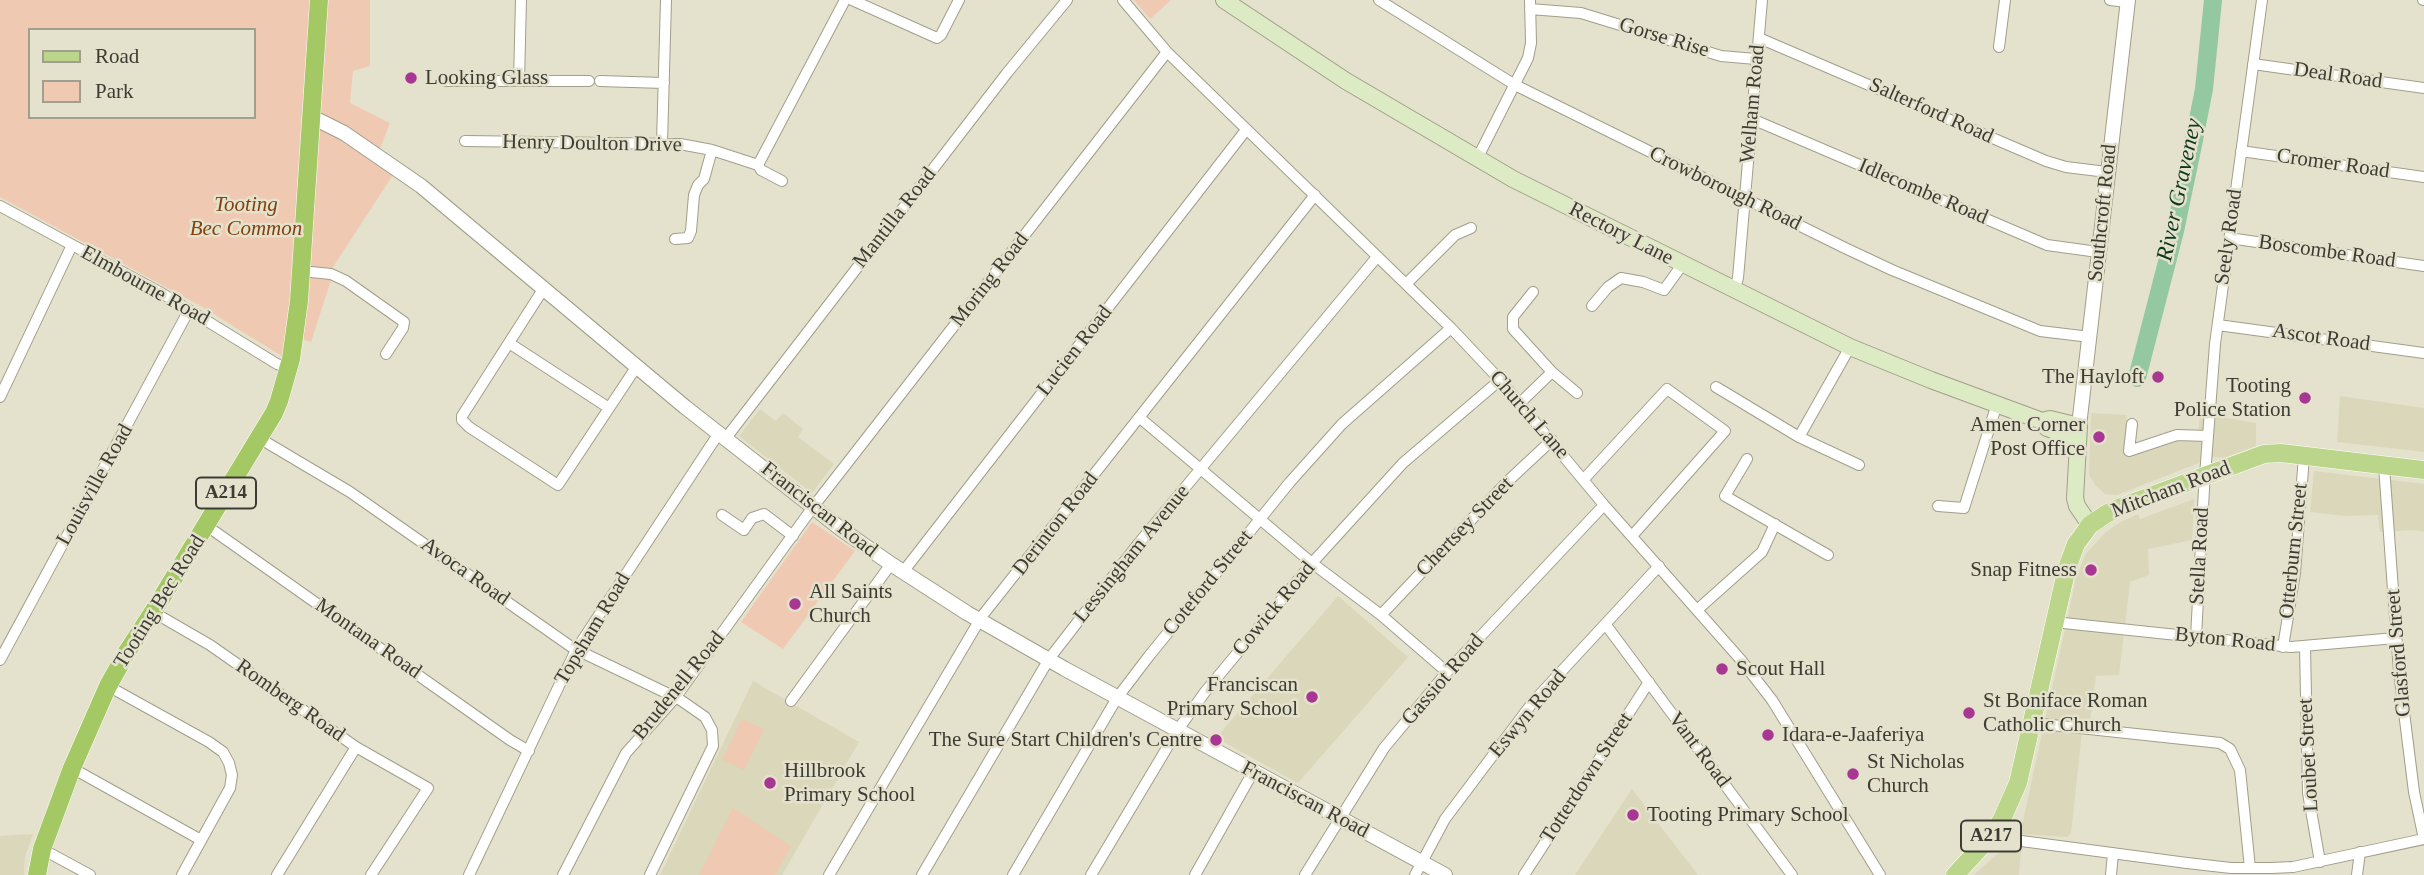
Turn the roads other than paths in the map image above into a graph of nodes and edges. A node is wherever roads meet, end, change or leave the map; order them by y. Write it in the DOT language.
graph roads {
  1 [pos="319,0"];
  2 [pos="521,0"];
  3 [pos="666,0"];
  4 [pos="845,0"];
  5 [pos="852,0"];
  6 [pos="959,0"];
  7 [pos="1067,0"];
  8 [pos="1123,0"];
  9 [pos="1224,0"];
  10 [pos="1379,0"];
  11 [pos="1762,0"];
  12 [pos="2005,0"];
  13 [pos="2110,0"];
  14 [pos="2262,0"];
  15 [pos="2127,1"];
  16 [pos="1530,5"];
  17 [pos="1759,38"];
  18 [pos="1999,47"];
  19 [pos="1167,52"];
  20 [pos="1756,59"];
  21 [pos="2253,64"];
  22 [pos="446,81"];
  23 [pos="519,81"];
  24 [pos="664,83"];
  25 [pos="1515,85"];
  26 [pos="2424,89"];
  27 [pos="312,120"];
  28 [pos="1752,120"];
  29 [pos="1246,130"];
  30 [pos="465,141"];
  31 [pos="662,143"];
  32 [pos="712,150"];
  33 [pos="2241,152"];
  34 [pos="1477,159"];
  35 [pos="758,165"];
  36 [pos="2107,172"];
  37 [pos="2424,177"];
  38 [pos="782,181"];
  39 [pos="1315,195"];
  40 [pos="1745,199"];
  41 [pos="0,206"];
  42 [pos="1471,228"];
  43 [pos="2229,238"];
  44 [pos="676,239"];
  45 [pos="72,245"];
  46 [pos="2098,252"];
  47 [pos="1377,257"];
  48 [pos="1682,265"];
  49 [pos="2424,266"];
  50 [pos="301,271"];
  51 [pos="1406,284"];
  52 [pos="544,288"];
  53 [pos="1734,291"];
  54 [pos="1533,292"];
  55 [pos="1592,306"];
  56 [pos="189,310"];
  57 [pos="2218,325"];
  58 [pos="1451,328"];
  59 [pos="2090,337"];
  60 [pos="509,343"];
  61 [pos="1850,347"];
  62 [pos="2424,353"];
  63 [pos="386,354"];
  64 [pos="637,366"];
  65 [pos="289,368"];
  66 [pos="1552,372"];
  67 [pos="1500,380"];
  68 [pos="1716,387"];
  69 [pos="1577,393"];
  70 [pos="0,397"];
  71 [pos="1520,403"];
  72 [pos="1997,404"];
  73 [pos="609,408"];
  74 [pos="1140,418"];
  75 [pos="2132,424"];
  76 [pos="2079,432"];
  77 [pos="722,435"];
  78 [pos="2208,436"];
  79 [pos="1799,437"];
  80 [pos="259,438"];
  81 [pos="1552,440"];
  82 [pos="2304,456"];
  83 [pos="1747,459"];
  84 [pos="1859,465"];
  85 [pos="2384,466"];
  86 [pos="1200,469"];
  87 [pos="2424,470"];
  88 [pos="2205,475"];
  89 [pos="1584,480"];
  90 [pos="1604,505"];
  91 [pos="1938,506"];
  92 [pos="809,513"];
  93 [pos="722,515"];
  94 [pos="1260,518"];
  95 [pos="1775,524"];
  96 [pos="2090,525"];
  97 [pos="207,526"];
  98 [pos="793,536"];
  99 [pos="1632,536"];
  100 [pos="1828,555"];
  101 [pos="1312,563"];
  102 [pos="1660,566"];
  103 [pos="897,568"];
  104 [pos="1697,610"];
  105 [pos="153,612"];
  106 [pos="1381,615"];
  107 [pos="979,621"];
  108 [pos="2054,622"];
  109 [pos="1606,625"];
  110 [pos="2196,637"];
  111 [pos="2396,638"];
  112 [pos="2283,646"];
  113 [pos="2305,647"];
  114 [pos="576,650"];
  115 [pos="1049,659"];
  116 [pos="0,660"];
  117 [pos="1447,672"];
  118 [pos="1649,682"];
  119 [pos="108,686"];
  120 [pos="674,698"];
  121 [pos="1117,698"];
  122 [pos="791,701"];
  123 [pos="2033,723"];
  124 [pos="1177,731"];
  125 [pos="356,747"];
  126 [pos="529,751"];
  127 [pos="72,768"];
  128 [pos="1253,772"];
  129 [pos="1340,819"];
  130 [pos="1992,835"];
  131 [pos="2424,839"];
  132 [pos="201,840"];
  133 [pos="42,849"];
  134 [pos="2360,852"];
  135 [pos="2113,853"];
  136 [pos="2320,862"];
  137 [pos="1419,869"];
  138 [pos="2246,870"];
  139 [pos="37,875"];
  140 [pos="90,875"];
  141 [pos="182,875"];
  142 [pos="277,875"];
  143 [pos="371,875"];
  144 [pos="469,875"];
  145 [pos="563,875"];
  146 [pos="650,875"];
  147 [pos="829,875"];
  148 [pos="922,875"];
  149 [pos="1013,875"];
  150 [pos="1091,875"];
  151 [pos="1195,875"];
  152 [pos="1305,875"];
  153 [pos="1445,875"];
  154 [pos="1524,875"];
  155 [pos="1792,875"];
  156 [pos="1880,875"];
  157 [pos="1955,875"];
  158 [pos="2111,875"];
  159 [pos="2357,875"];
  1 -- 27 [label="highway, Tooting Bec Road / A214"];
  2 -- 23 [label="street"];
  3 -- 24 [label="street"];
  4 -- 35 [label="street"];
  5 -- 6 [label="street"];
  7 -- 77 [label="street, Mantilla Road"];
  8 -- 19 [label="street, Church Lane"];
  9 -- 34 [label="main road, Rectory Lane"];
  10 -- 25 [label="street, Crowborough Road"];
  11 -- 17 [label="street, Welham Road"];
  12 -- 18 [label="street"];
  13 -- 15 [label="street"];
  14 -- 21 [label="street, Seely Road"];
  15 -- 36 [label="street, Southcroft Road"];
  16 -- 20 [label="street, Gorse Rise"];
  16 -- 25 [label="street"];
  17 -- 20 [label="street, Welham Road"];
  17 -- 36 [label="street, Salterford Road"];
  19 -- 29 [label="street, Church Lane"];
  19 -- 92 [label="street, Moring Road"];
  20 -- 28 [label="street, Welham Road"];
  21 -- 26 [label="street, Deal Road"];
  21 -- 33 [label="street, Seely Road"];
  22 -- 23 [label="street"];
  23 -- 24 [label="street"];
  24 -- 31 [label="street"];
  25 -- 34 [label="street"];
  25 -- 40 [label="street, Crowborough Road"];
  27 -- 50 [label="highway, Tooting Bec Road / A214"];
  27 -- 52 [label="street, Franciscan Road"];
  28 -- 40 [label="street, Welham Road"];
  28 -- 46 [label="street, Idlecombe Road"];
  29 -- 39 [label="street, Church Lane"];
  29 -- 103 [label="street, Lucien Road"];
  30 -- 31 [label="street, Henry Doulton Drive"];
  31 -- 32 [label="street, Henry Doulton Drive"];
  32 -- 35 [label="street, Henry Doulton Drive"];
  32 -- 44 [label="street"];
  33 -- 37 [label="street, Cromer Road"];
  33 -- 43 [label="street, Seely Road"];
  34 -- 48 [label="main road, Rectory Lane"];
  35 -- 38 [label="street, Henry Doulton Drive"];
  36 -- 46 [label="street, Southcroft Road"];
  39 -- 47 [label="street, Church Lane"];
  39 -- 74 [label="street, Derinton Road"];
  40 -- 53 [label="street, Welham Road"];
  40 -- 59 [label="street, Crowborough Road"];
  41 -- 45 [label="street, Elmbourne Road"];
  42 -- 51 [label="street"];
  43 -- 49 [label="street, Boscombe Road"];
  43 -- 57 [label="street, Seely Road"];
  45 -- 56 [label="street, Elmbourne Road"];
  45 -- 70 [label="street"];
  46 -- 59 [label="street, Southcroft Road"];
  47 -- 51 [label="street, Church Lane"];
  47 -- 86 [label="street, Lessingham Avenue"];
  48 -- 53 [label="main road, Rectory Lane"];
  48 -- 55 [label="street"];
  50 -- 63 [label="street"];
  50 -- 65 [label="highway, Tooting Bec Road / A214"];
  51 -- 58 [label="street, Church Lane"];
  52 -- 60 [label="street"];
  52 -- 64 [label="street, Franciscan Road"];
  53 -- 61 [label="main road, Rectory Lane"];
  54 -- 66 [label="street"];
  56 -- 65 [label="street, Elmbourne Road"];
  56 -- 116 [label="street, Louisville Road"];
  57 -- 62 [label="street, Ascot Road"];
  57 -- 78 [label="street, Seely Road"];
  58 -- 67 [label="street, Church Lane"];
  58 -- 94 [label="street, Coteford Street"];
  59 -- 76 [label="street, Southcroft Road"];
  60 -- 73 [label="street"];
  60 -- 73 [label="street"];
  61 -- 72 [label="main road, Rectory Lane"];
  61 -- 79 [label="street"];
  64 -- 73 [label="street"];
  64 -- 77 [label="street, Franciscan Road"];
  65 -- 80 [label="highway, Tooting Bec Road / A214"];
  66 -- 69 [label="street"];
  66 -- 71 [label="street"];
  67 -- 71 [label="street, Church Lane"];
  67 -- 101 [label="street, Cowick Road"];
  68 -- 79 [label="street"];
  71 -- 81 [label="street, Church Lane"];
  72 -- 76 [label="main road, Rectory Lane"];
  72 -- 91 [label="street"];
  74 -- 86 [label="street"];
  74 -- 107 [label="street, Derinton Road"];
  75 -- 78 [label="street"];
  76 -- 96 [label="main road"];
  77 -- 92 [label="street, Franciscan Road"];
  77 -- 114 [label="street, Topsham Road"];
  78 -- 88 [label="street, Seely Road"];
  79 -- 84 [label="street"];
  80 -- 97 [label="highway, Tooting Bec Road / A214"];
  80 -- 114 [label="street, Avoca Road"];
  81 -- 89 [label="street, Church Lane"];
  81 -- 106 [label="street, Chertsey Street"];
  82 -- 85 [label="main road, Mitcham Road / A217"];
  82 -- 88 [label="main road, Mitcham Road / A217"];
  82 -- 112 [label="street, Otterburn Street"];
  83 -- 95 [label="street"];
  85 -- 87 [label="main road, Mitcham Road / A217"];
  85 -- 111 [label="street, Glasford Street"];
  86 -- 94 [label="street"];
  86 -- 115 [label="street, Lessingham Avenue"];
  88 -- 96 [label="main road, Mitcham Road / A217"];
  88 -- 110 [label="street, Stella Road"];
  89 -- 90 [label="street, Church Lane"];
  89 -- 99 [label="street"];
  90 -- 99 [label="street, Church Lane"];
  90 -- 117 [label="street, Gassiot Road"];
  92 -- 98 [label="street, Brudenell Road"];
  92 -- 103 [label="street, Franciscan Road"];
  93 -- 98 [label="street"];
  94 -- 101 [label="street"];
  94 -- 121 [label="street, Coteford Street"];
  95 -- 100 [label="street"];
  95 -- 104 [label="street"];
  96 -- 108 [label="main road, Mitcham Road / A217"];
  97 -- 105 [label="highway, Tooting Bec Road / A214"];
  97 -- 126 [label="street, Montana Road"];
  98 -- 120 [label="street, Brudenell Road"];
  99 -- 102 [label="street, Church Lane"];
  101 -- 106 [label="street"];
  101 -- 124 [label="street, Cowick Road"];
  102 -- 104 [label="street, Church Lane"];
  102 -- 109 [label="street, Eswyn Road"];
  103 -- 107 [label="street, Franciscan Road"];
  103 -- 122 [label="street, Lucien Road"];
  104 -- 156 [label="street, Church Lane"];
  105 -- 119 [label="highway, Tooting Bec Road / A214"];
  105 -- 125 [label="street, Romberg Road"];
  106 -- 117 [label="street"];
  107 -- 115 [label="street, Franciscan Road"];
  107 -- 147 [label="street, Derinton Road"];
  108 -- 110 [label="street, Byton Road"];
  108 -- 123 [label="main road, Mitcham Road / A217"];
  109 -- 118 [label="street, Vant Road"];
  109 -- 137 [label="street, Eswyn Road"];
  110 -- 112 [label="street, Byton Road"];
  111 -- 113 [label="street, Byton Road"];
  111 -- 131 [label="street, Glasford Street"];
  112 -- 113 [label="street, Byton Road"];
  113 -- 136 [label="street, Loubet Street"];
  114 -- 120 [label="street, Avoca Road"];
  114 -- 126 [label="street, Topsham Road"];
  115 -- 121 [label="street, Franciscan Road"];
  115 -- 148 [label="street, Lessingham Avenue"];
  117 -- 129 [label="street, Gassiot Road"];
  118 -- 154 [label="street, Totterdown Street"];
  118 -- 155 [label="street, Vant Road"];
  119 -- 127 [label="highway, Tooting Bec Road / A214"];
  119 -- 132 [label="street"];
  120 -- 145 [label="street, Brudenell Road"];
  120 -- 146 [label="street, Avoca Road"];
  121 -- 124 [label="street, Franciscan Road"];
  121 -- 149 [label="street, Coteford Street"];
  123 -- 130 [label="main road, Mitcham Road / A217"];
  123 -- 138 [label="street"];
  124 -- 128 [label="street, Franciscan Road"];
  124 -- 150 [label="street, Cowick Road"];
  125 -- 142 [label="street"];
  125 -- 143 [label="street, Romberg Road"];
  126 -- 144 [label="street, Topsham Road"];
  127 -- 132 [label="street"];
  127 -- 133 [label="highway, Tooting Bec Road / A214"];
  128 -- 129 [label="street, Franciscan Road"];
  128 -- 151 [label="street"];
  129 -- 137 [label="street, Franciscan Road"];
  129 -- 152 [label="street, Gassiot Road"];
  130 -- 135 [label="street"];
  130 -- 157 [label="main road, Mitcham Road / A217"];
  131 -- 134 [label="street"];
  132 -- 141 [label="street"];
  133 -- 139 [label="highway, Tooting Bec Road / A214"];
  133 -- 140 [label="street"];
  134 -- 136 [label="street"];
  134 -- 159 [label="street"];
  135 -- 138 [label="street"];
  135 -- 158 [label="street"];
  136 -- 138 [label="street"];
  137 -- 153 [label="street, Franciscan Road"];
}
